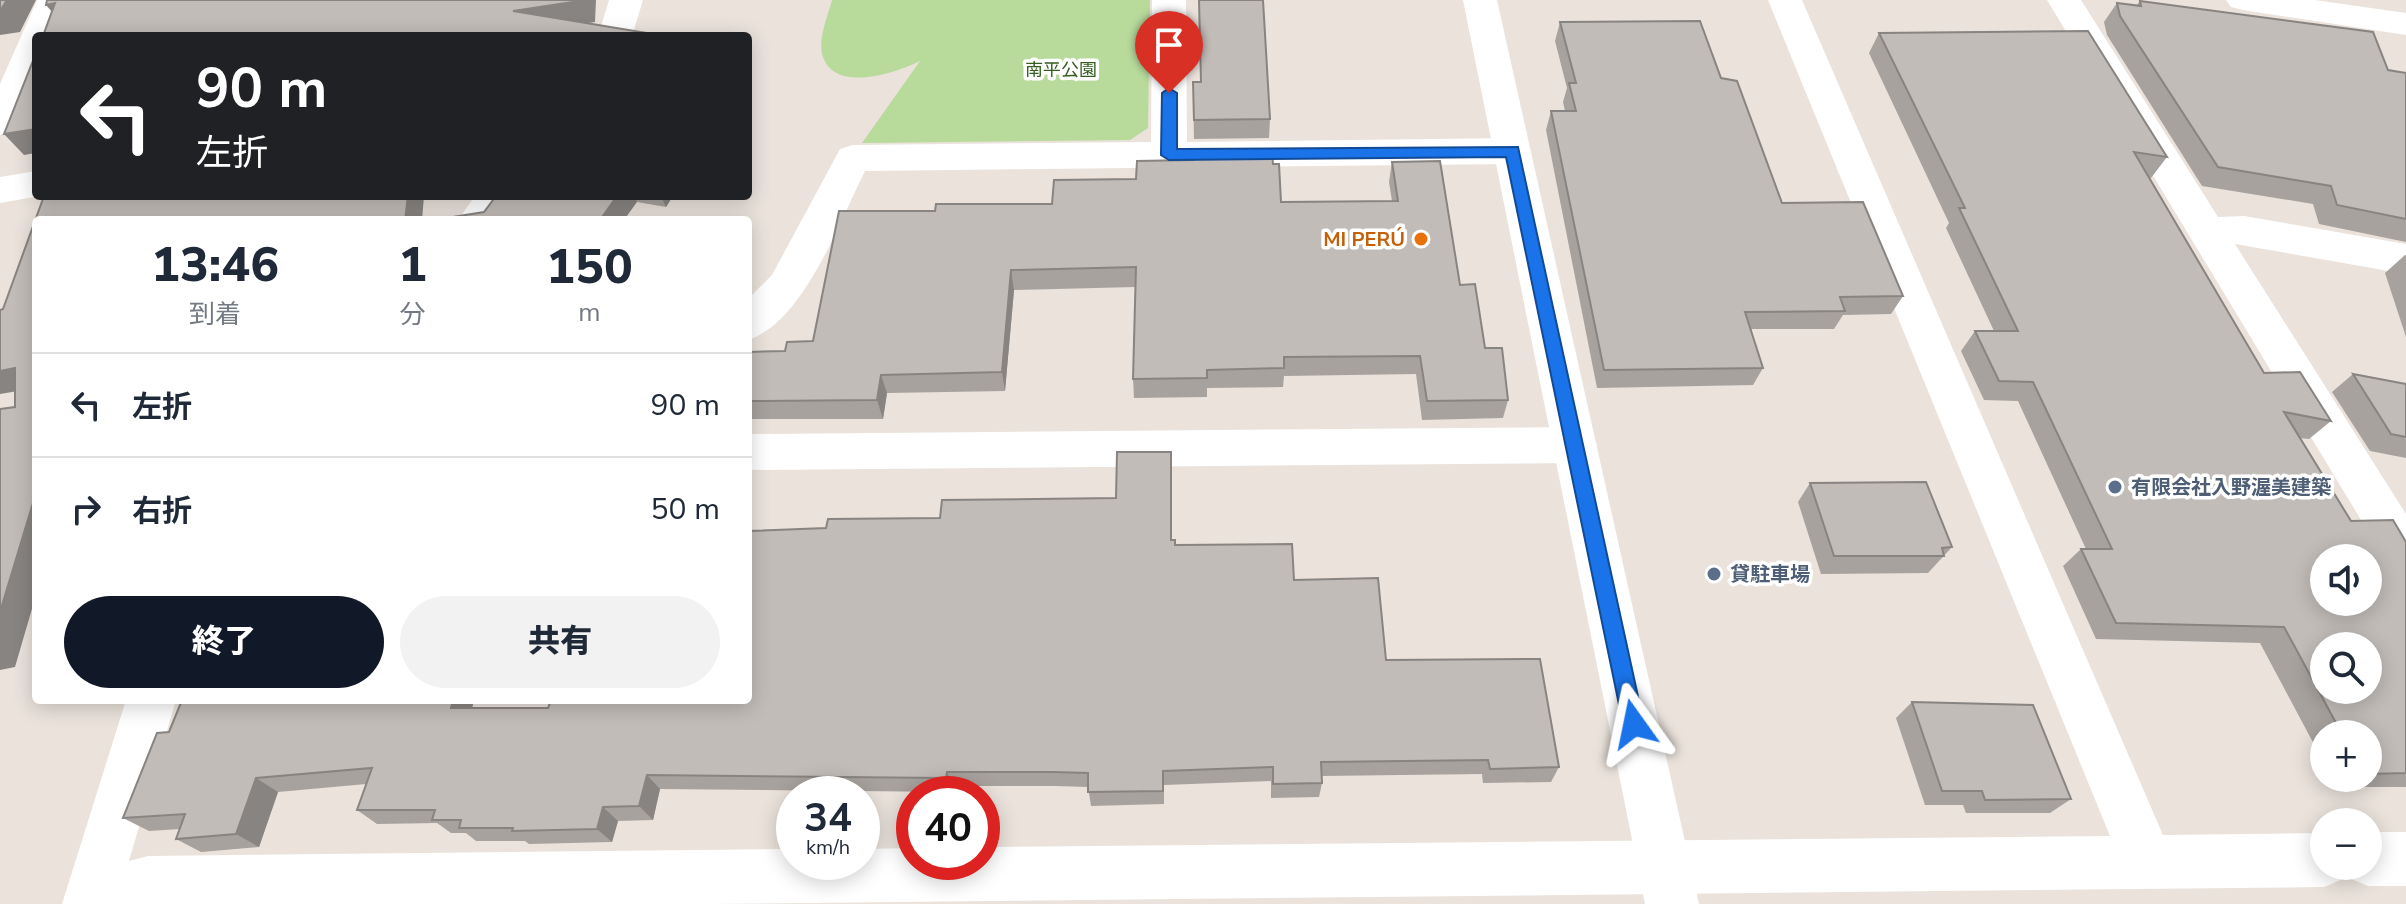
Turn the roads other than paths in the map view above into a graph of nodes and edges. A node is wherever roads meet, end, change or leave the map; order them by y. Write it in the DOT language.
graph roads {
  1 [pos="54,0"];
  2 [pos="626,0"];
  3 [pos="1169,0"];
  4 [pos="1480,0"];
  5 [pos="1785,0"];
  6 [pos="2064,0"];
  7 [pos="2243,0"];
  8 [pos="2406,24"];
  9 [pos="37,32"];
  10 [pos="616,32"];
  11 [pos="26,54"];
  12 [pos="0,123"];
  13 [pos="1512,151"];
  14 [pos="1169,155"];
  15 [pos="32,185"];
  16 [pos="0,190"];
  17 [pos="493,200"];
  18 [pos="480,216"];
  19 [pos="2206,231"];
  20 [pos="2406,259"];
  21 [pos="752,320"];
  22 [pos="1575,445"];
  23 [pos="752,452"];
  24 [pos="2406,554"];
  25 [pos="150,704"];
  26 [pos="2382,859"];
  27 [pos="2406,859"];
  28 [pos="2310,860"];
  29 [pos="2148,862"];
  30 [pos="1668,886"];
  31 [pos="90,901"];
  1 -- 9 [label="street"];
  2 -- 10 [label="street"];
  3 -- 14 [label="street"];
  4 -- 13 [label="street"];
  5 -- 29 [label="street"];
  6 -- 19 [label="street"];
  7 -- 8 [label="street"];
  11 -- 12 [label="street"];
  13 -- 14 [label="street"];
  13 -- 22 [label="street"];
  14 -- 21 [label="street"];
  15 -- 16 [label="street"];
  17 -- 18 [label="street"];
  19 -- 20 [label="street"];
  19 -- 24 [label="street"];
  22 -- 23 [label="street"];
  22 -- 30 [label="street"];
  25 -- 31 [label="street"];
  26 -- 27 [label="street"];
  28 -- 29 [label="street"];
  29 -- 30 [label="street"];
  30 -- 31 [label="street"];
}
